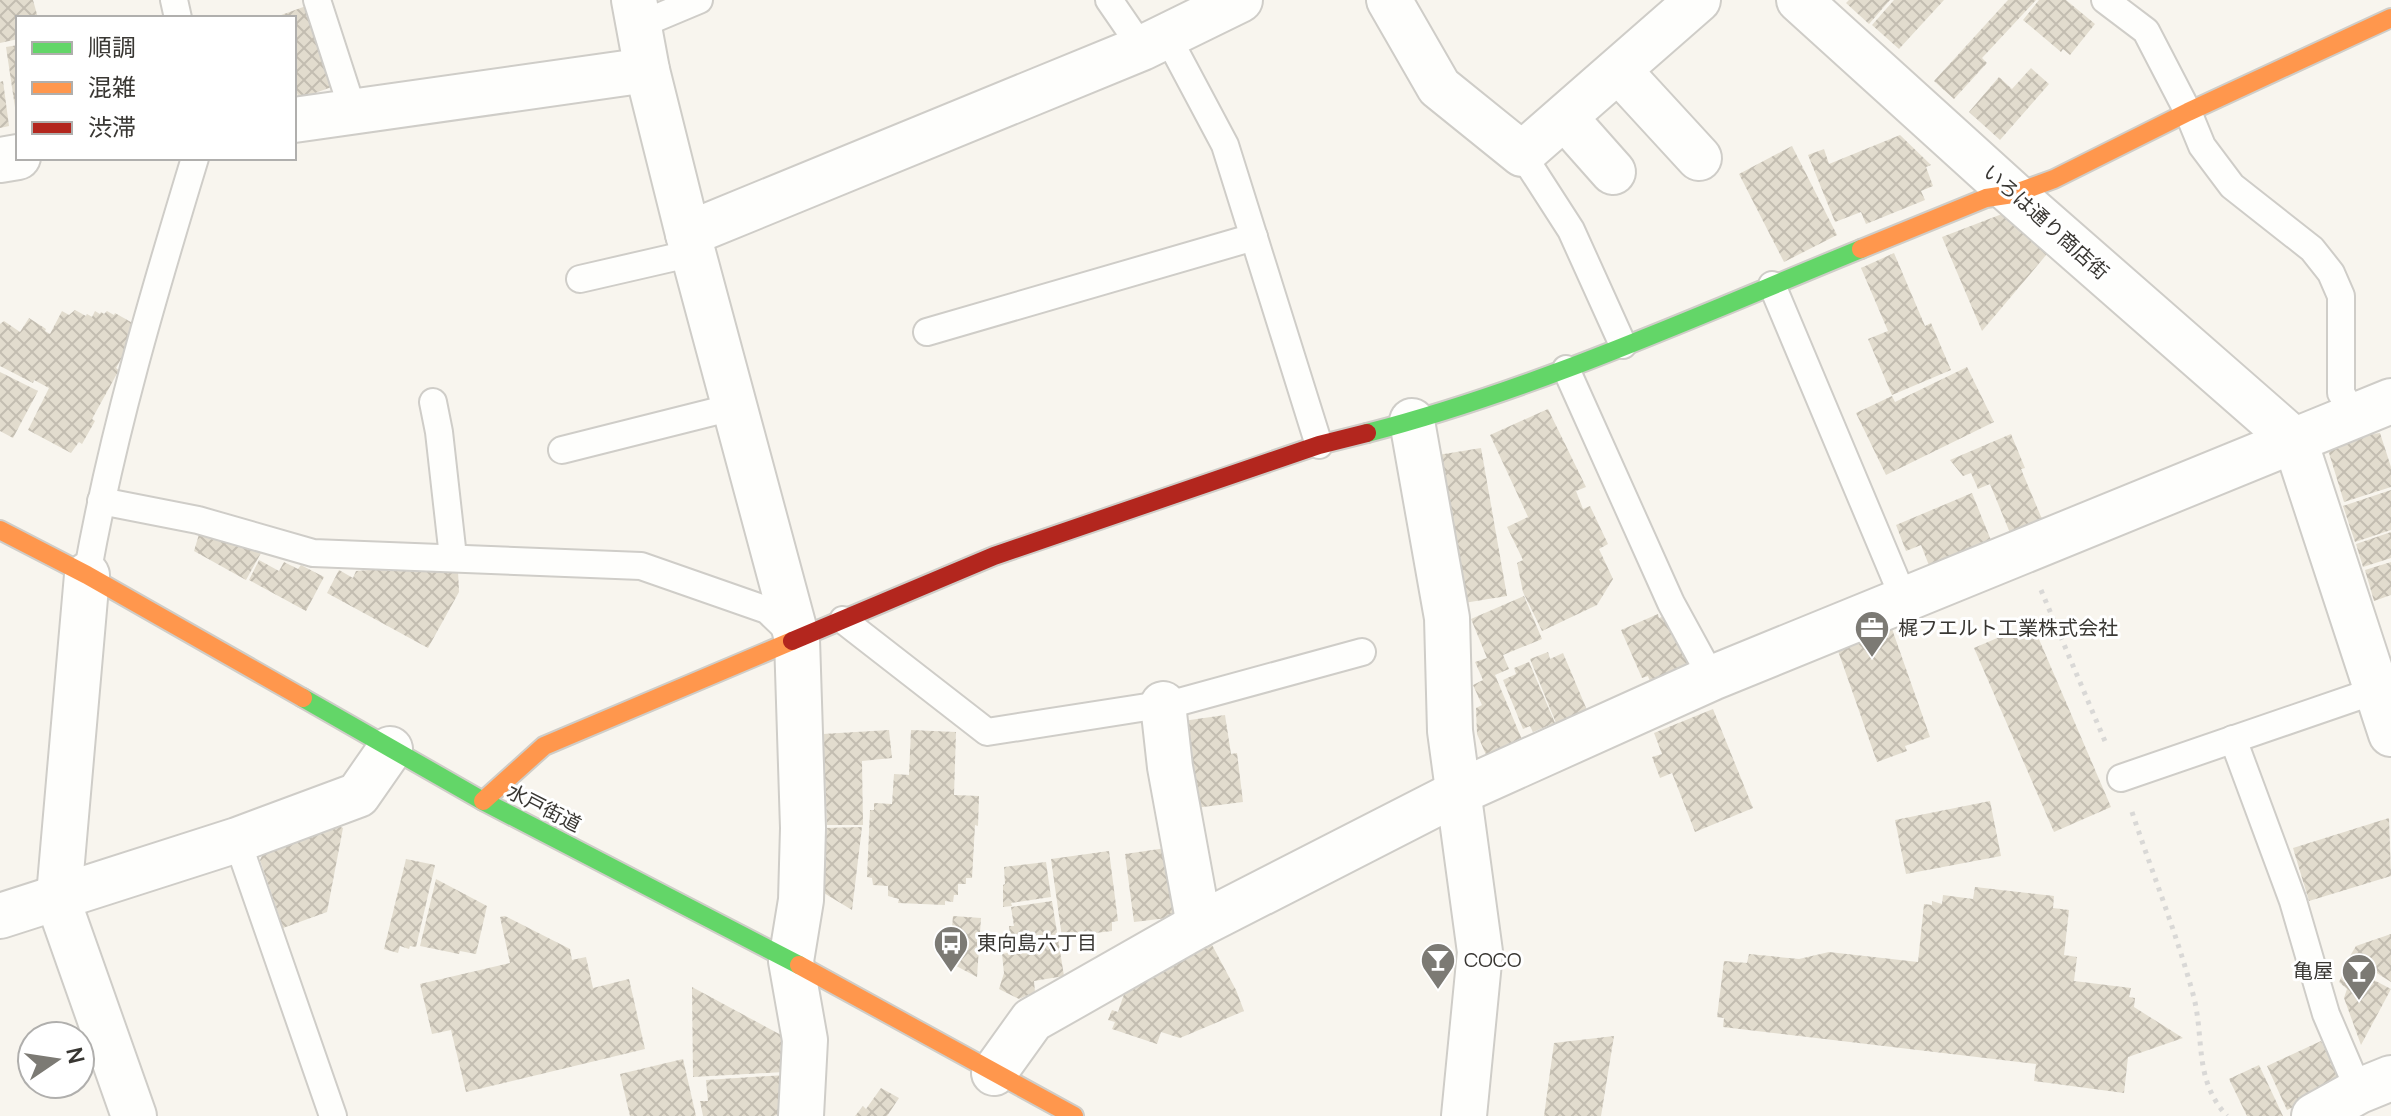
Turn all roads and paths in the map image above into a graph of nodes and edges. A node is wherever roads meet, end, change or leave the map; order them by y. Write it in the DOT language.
graph roads {
  1 [pos="317,0"];
  2 [pos="699,0"];
  3 [pos="1109,0"];
  4 [pos="1240,0"];
  5 [pos="1389,0"];
  6 [pos="1698,0"];
  7 [pos="1799,0"];
  8 [pos="2105,0"];
  9 [pos="636,13"];
  10 [pos="2391,18"];
  11 [pos="1154,42"];
  12 [pos="647,70"];
  13 [pos="1619,71"];
  14 [pos="353,111"];
  15 [pos="2188,112"];
  16 [pos="1566,119"];
  17 [pos="296,120"];
  18 [pos="1522,154"];
  19 [pos="1699,158"];
  20 [pos="194,160"];
  21 [pos="1613,172"];
  22 [pos="2013,194"];
  23 [pos="1254,237"];
  24 [pos="690,244"];
  25 [pos="580,279"];
  26 [pos="1772,285"];
  27 [pos="927,332"];
  28 [pos="1623,345"];
  29 [pos="1566,369"];
  30 [pos="433,402"];
  31 [pos="733,407"];
  32 [pos="2373,408"];
  33 [pos="1412,421"];
  34 [pos="2295,441"];
  35 [pos="1319,445"];
  36 [pos="562,450"];
  37 [pos="101,501"];
  38 [pos="0,530"];
  39 [pos="2024,552"];
  40 [pos="453,557"];
  41 [pos="87,575"];
  42 [pos="1904,599"];
  43 [pos="843,620"];
  44 [pos="797,639"];
  45 [pos="1362,652"];
  46 [pos="1712,678"];
  47 [pos="2377,690"];
  48 [pos="1163,704"];
  49 [pos="2391,734"];
  50 [pos="2233,739"];
  51 [pos="390,749"];
  52 [pos="2121,778"];
  53 [pos="1457,793"];
  54 [pos="483,801"];
  55 [pos="237,840"];
  56 [pos="59,896"];
  57 [pos="0,916"];
  58 [pos="1199,925"];
  59 [pos="791,961"];
  60 [pos="994,1073"];
  61 [pos="2375,1084"];
  62 [pos="128,1113"];
  63 [pos="333,1116"];
  64 [pos="801,1116"];
  65 [pos="1074,1116"];
  66 [pos="1464,1116"];
  67 [pos="2227,1116"];
  68 [pos="2314,1116"];
  1 -- 14 [label="lane"];
  2 -- 9 [label="lane"];
  3 -- 11 [label="lane"];
  4 -- 11 [label="street"];
  5 -- 18 [label="street"];
  6 -- 13 [label="street"];
  7 -- 22 [label="street, いろは通り商店街"];
  8 -- 15 [label="lane"];
  9 -- 12 [label="street"];
  10 -- 15 [label="main road"];
  11 -- 23 [label="lane"];
  11 -- 24 [label="street"];
  12 -- 14 [label="street"];
  12 -- 24 [label="street"];
  13 -- 16 [label="street"];
  13 -- 19 [label="street"];
  14 -- 17 [label="street"];
  15 -- 22 [label="main road"];
  15 -- 32 [label="lane"];
  16 -- 18 [label="street"];
  16 -- 21 [label="street"];
  18 -- 28 [label="lane"];
  20 -- 37 [label="lane"];
  22 -- 26 [label="main road"];
  22 -- 34 [label="street, いろは通り商店街"];
  23 -- 27 [label="lane"];
  23 -- 35 [label="lane"];
  24 -- 25 [label="lane"];
  24 -- 31 [label="street"];
  26 -- 28 [label="main road"];
  26 -- 42 [label="lane"];
  28 -- 29 [label="main road"];
  29 -- 33 [label="main road"];
  29 -- 46 [label="lane"];
  30 -- 40 [label="lane"];
  31 -- 36 [label="lane"];
  31 -- 44 [label="street"];
  32 -- 34 [label="street"];
  33 -- 35 [label="main road"];
  33 -- 53 [label="street"];
  34 -- 39 [label="street"];
  34 -- 47 [label="street"];
  35 -- 43 [label="main road"];
  37 -- 40 [label="lane"];
  37 -- 41 [label="lane"];
  38 -- 41 [label="main road, 水戸街道"];
  39 -- 42 [label="street"];
  39 -- 52 [label="path"];
  40 -- 44 [label="lane"];
  41 -- 51 [label="main road, 水戸街道"];
  41 -- 56 [label="street"];
  42 -- 46 [label="street"];
  43 -- 44 [label="main road"];
  43 -- 48 [label="lane"];
  44 -- 54 [label="main road"];
  44 -- 59 [label="street"];
  45 -- 48 [label="lane"];
  46 -- 53 [label="street"];
  47 -- 49 [label="street"];
  47 -- 50 [label="lane"];
  48 -- 58 [label="street"];
  50 -- 52 [label="lane"];
  50 -- 61 [label="lane"];
  51 -- 54 [label="main road, 水戸街道"];
  51 -- 55 [label="street"];
  52 -- 67 [label="path"];
  53 -- 58 [label="street"];
  53 -- 66 [label="street"];
  54 -- 59 [label="main road, 水戸街道"];
  55 -- 56 [label="street"];
  55 -- 63 [label="lane"];
  56 -- 57 [label="street"];
  56 -- 62 [label="street"];
  58 -- 60 [label="street"];
  59 -- 60 [label="main road, 水戸街道"];
  59 -- 64 [label="street"];
  60 -- 65 [label="main road, 水戸街道"];
  61 -- 68 [label="street"];
}
